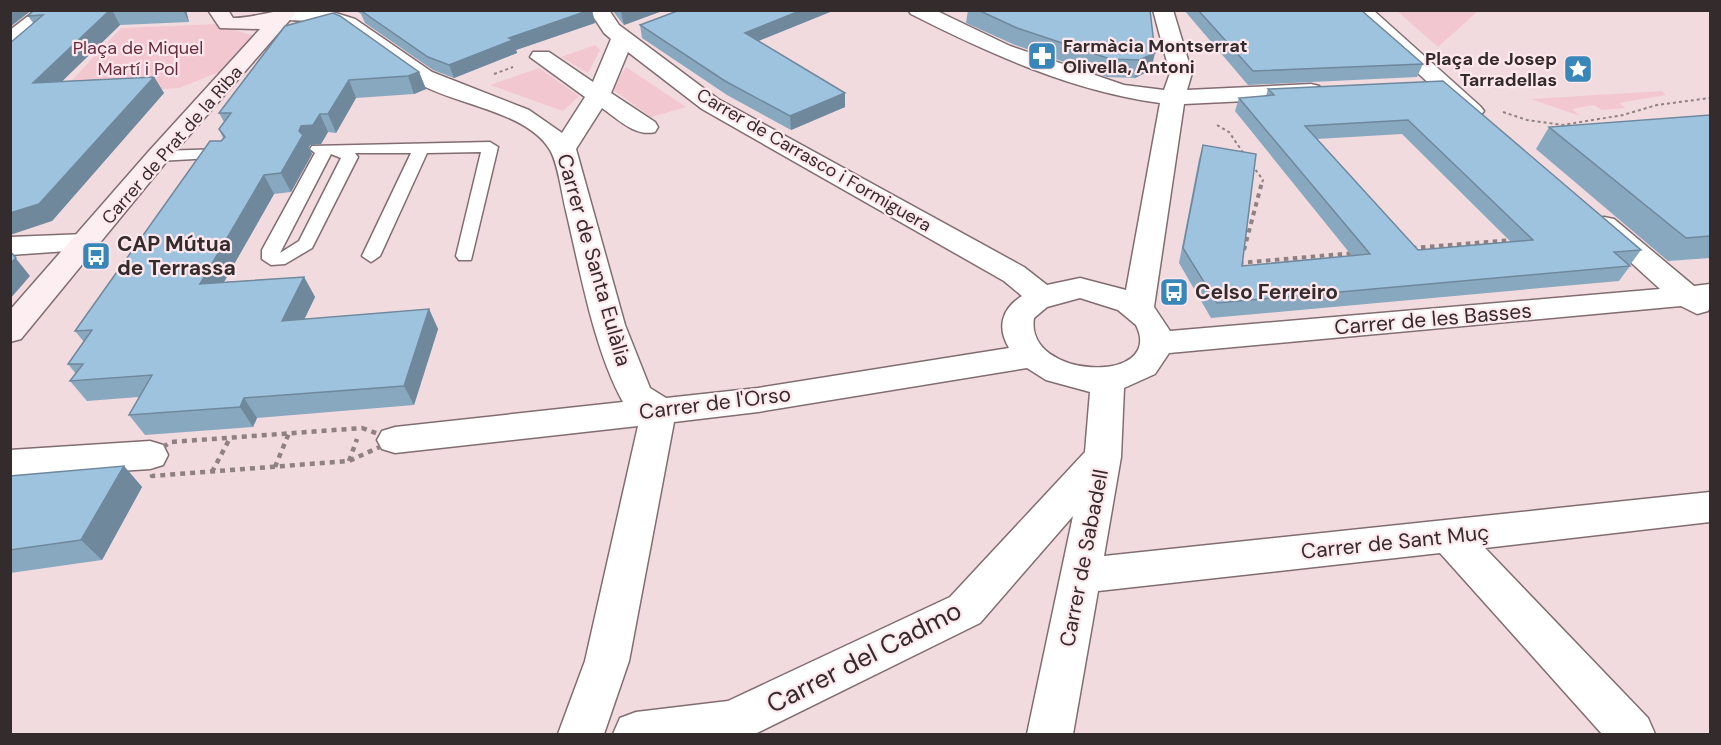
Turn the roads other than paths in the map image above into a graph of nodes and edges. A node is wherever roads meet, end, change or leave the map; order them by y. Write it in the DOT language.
graph roads {
  1 [pos="49,10"];
  2 [pos="218,10"];
  3 [pos="599,10"];
  4 [pos="918,10"];
  5 [pos="1162,10"];
  6 [pos="1360,10"];
  7 [pos="287,12"];
  8 [pos="648,27"];
  9 [pos="622,36"];
  10 [pos="12,39"];
  11 [pos="541,57"];
  12 [pos="1442,85"];
  13 [pos="1415,86"];
  14 [pos="1336,90"];
  15 [pos="599,94"];
  16 [pos="1171,106"];
  17 [pos="1479,117"];
  18 [pos="646,127"];
  19 [pos="421,148"];
  20 [pos="327,149"];
  21 [pos="563,149"];
  22 [pos="225,154"];
  23 [pos="158,156"];
  24 [pos="1587,210"];
  25 [pos="86,243"];
  26 [pos="10,246"];
  27 [pos="371,256"];
  28 [pos="465,256"];
  29 [pos="1144,261"];
  30 [pos="1101,291"];
  31 [pos="1040,295"];
  32 [pos="1699,295"];
  33 [pos="1138,309"];
  34 [pos="1710,315"];
  35 [pos="10,331"];
  36 [pos="1155,342"];
  37 [pos="1033,356"];
  38 [pos="1108,380"];
  39 [pos="660,410"];
  40 [pos="395,440"];
  41 [pos="1103,457"];
  42 [pos="158,458"];
  43 [pos="10,464"];
  44 [pos="1710,507"];
  45 [pos="1449,536"];
  46 [pos="1080,576"];
  47 [pos="581,735"];
  48 [pos="636,735"];
  49 [pos="1050,735"];
  50 [pos="1632,735"];
  1 -- 10 [label="street"];
  2 -- 7 [label="street"];
  3 -- 9 [label="street, Carrer de Carrasco i Formiguera"];
  4 -- 16 [label="street"];
  5 -- 16 [label="street"];
  6 -- 12 [label="street"];
  7 -- 21 [label="street, Carrer de Santa Eulàlia"];
  7 -- 23 [label="street, Carrer de Prat de la Riba"];
  8 -- 9 [label="street"];
  9 -- 15 [label="street"];
  9 -- 31 [label="street, Carrer de Carrasco i Formiguera"];
  11 -- 15 [label="street"];
  12 -- 13 [label="street"];
  12 -- 17 [label="street"];
  14 -- 16 [label="street"];
  15 -- 18 [label="street"];
  15 -- 21 [label="street"];
  16 -- 29 [label="street"];
  19 -- 20 [label="lane"];
  19 -- 27 [label="lane"];
  19 -- 28 [label="lane"];
  20 -- 20 [label="lane"];
  21 -- 39 [label="street, Carrer de Santa Eulàlia"];
  22 -- 23 [label="lane"];
  23 -- 25 [label="street, Carrer de Prat de la Riba"];
  24 -- 32 [label="street"];
  25 -- 26 [label="street"];
  25 -- 35 [label="street, Carrer de Prat de la Riba"];
  29 -- 30 [label="street"];
  29 -- 33 [label="street"];
  30 -- 31 [label="street"];
  30 -- 33 [label="street"];
  31 -- 37 [label="street"];
  32 -- 34 [label="street"];
  32 -- 36 [label="street, Carrer de les Basses"];
  33 -- 36 [label="street"];
  36 -- 38 [label="street"];
  37 -- 38 [label="street"];
  37 -- 39 [label="street, Carrer de l'Orso"];
  38 -- 41 [label="street, Carrer de Sabadell"];
  39 -- 40 [label="street, Carrer de l'Orso"];
  39 -- 47 [label="street"];
  41 -- 46 [label="street, Carrer de Sabadell"];
  41 -- 48 [label="street, Carrer del Cadmo"];
  42 -- 43 [label="street"];
  44 -- 45 [label="street, Carrer de Sant Muç"];
  45 -- 46 [label="street, Carrer de Sant Muç"];
  45 -- 50 [label="street"];
  46 -- 49 [label="street, Carrer de Sabadell"];
}
